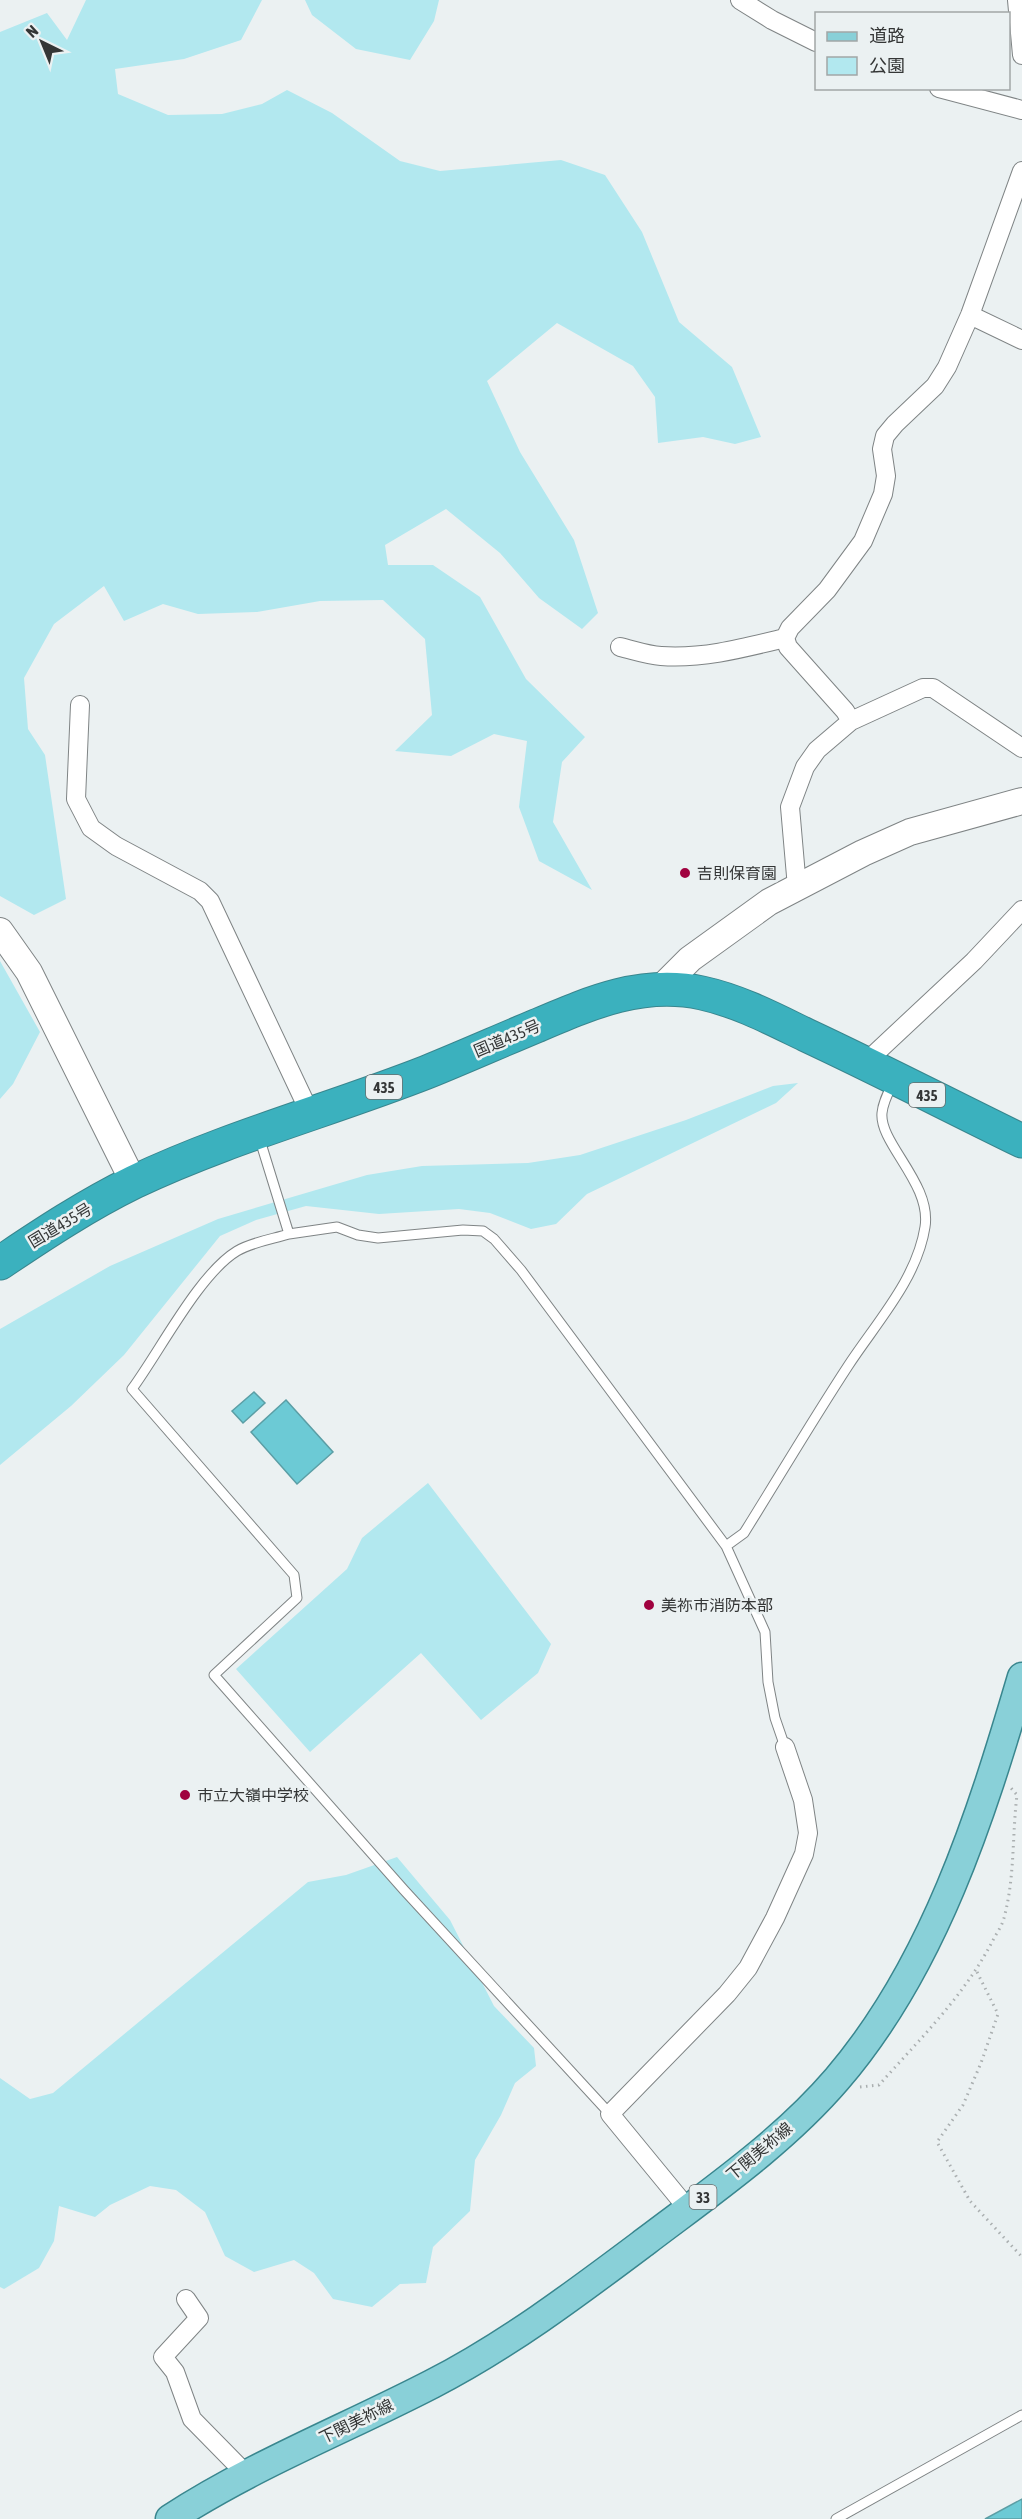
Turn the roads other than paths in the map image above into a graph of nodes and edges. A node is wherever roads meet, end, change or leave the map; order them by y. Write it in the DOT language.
graph roads {
  1 [pos="740,0"];
  2 [pos="1017,0"];
  3 [pos="815,42"];
  4 [pos="1022,55"];
  5 [pos="945,90"];
  6 [pos="1022,110"];
  7 [pos="1022,171"];
  8 [pos="970,315"];
  9 [pos="1022,340"];
  10 [pos="785,638"];
  11 [pos="620,647"];
  12 [pos="80,705"];
  13 [pos="851,721"];
  14 [pos="1022,748"];
  15 [pos="1022,801"];
  16 [pos="800,886"];
  17 [pos="1022,910"];
  18 [pos="0,931"];
  19 [pos="662,988"];
  20 [pos="866,1063"];
  21 [pos="895,1079"];
  22 [pos="310,1113"];
  23 [pos="258,1131"];
  24 [pos="1022,1141"];
  25 [pos="134,1183"];
  26 [pos="289,1234"];
  27 [pos="0,1263"];
  28 [pos="726,1546"];
  29 [pos="1022,1677"];
  30 [pos="785,1747"];
  31 [pos="610,2114"];
  32 [pos="688,2209"];
  33 [pos="186,2299"];
  34 [pos="1022,2415"];
  35 [pos="246,2474"];
  36 [pos="170,2519"];
  37 [pos="836,2519"];
  1 -- 3 [label="street"];
  2 -- 4 [label="street"];
  5 -- 6 [label="street"];
  7 -- 8 [label="street"];
  8 -- 9 [label="street"];
  8 -- 10 [label="street"];
  10 -- 11 [label="street"];
  10 -- 13 [label="street"];
  12 -- 22 [label="street"];
  13 -- 14 [label="street"];
  13 -- 16 [label="street"];
  15 -- 16 [label="street"];
  16 -- 19 [label="street"];
  17 -- 20 [label="street"];
  18 -- 25 [label="street"];
  19 -- 20 [label="highway, 国道435号 / 435"];
  19 -- 22 [label="highway, 国道435号 / 435"];
  20 -- 21 [label="highway, 国道435号 / 435"];
  21 -- 24 [label="highway, 国道435号 / 435"];
  21 -- 28 [label="lane"];
  22 -- 23 [label="highway, 国道435号 / 435"];
  23 -- 25 [label="highway, 国道435号 / 435"];
  23 -- 26 [label="lane"];
  25 -- 27 [label="highway, 国道435号 / 435"];
  26 -- 28 [label="lane"];
  26 -- 31 [label="lane"];
  28 -- 30 [label="lane"];
  29 -- 32 [label="main road, 下関美祢線 / 33"];
  30 -- 31 [label="street"];
  31 -- 32 [label="street"];
  32 -- 35 [label="main road, 下関美祢線 / 33"];
  33 -- 35 [label="street"];
  34 -- 37 [label="lane"];
  35 -- 36 [label="main road, 下関美祢線 / 33"];
}
